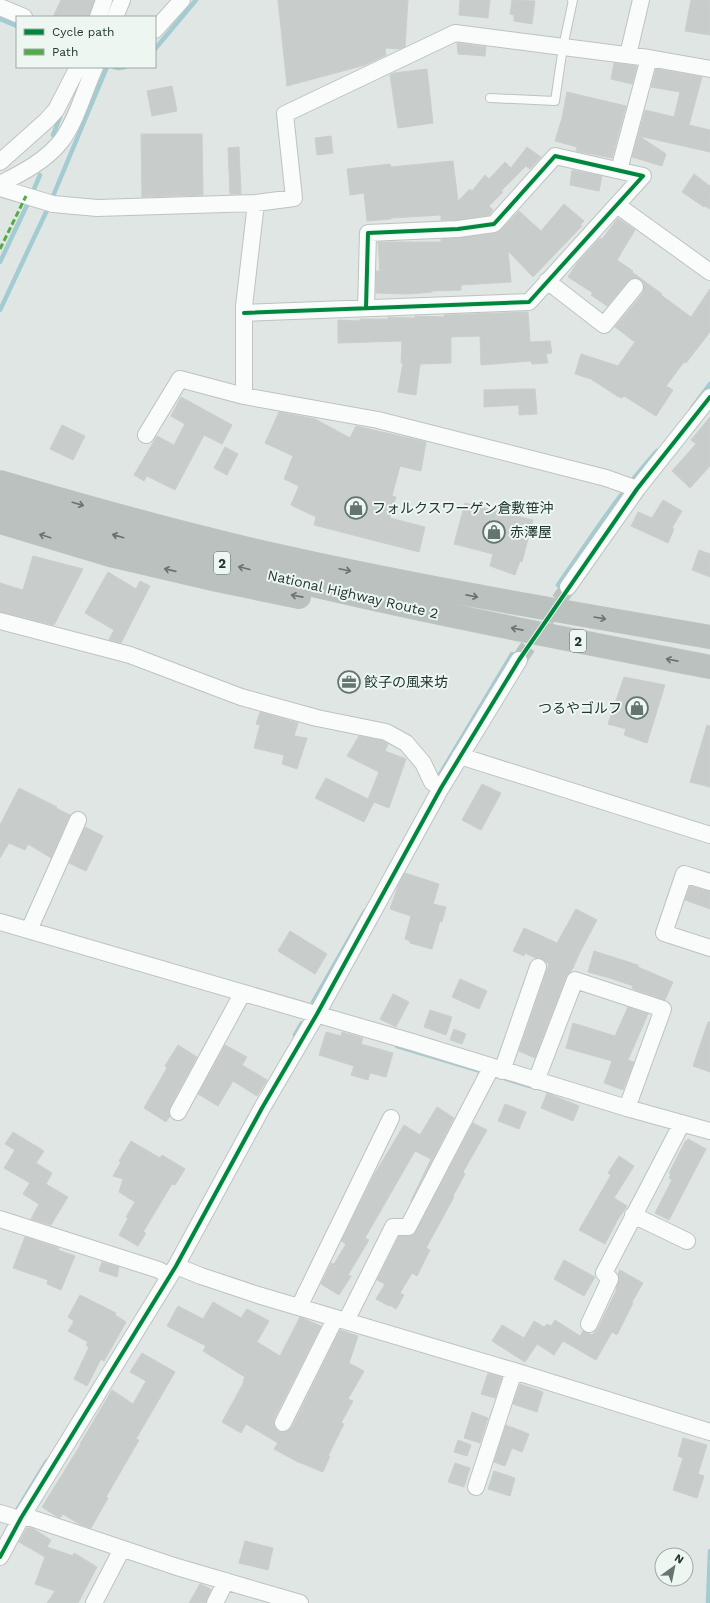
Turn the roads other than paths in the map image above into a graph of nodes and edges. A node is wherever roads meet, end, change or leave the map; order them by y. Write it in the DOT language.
graph roads {
  1 [pos="104,0"];
  2 [pos="122,0"];
  3 [pos="182,0"];
  4 [pos="572,0"];
  5 [pos="641,0"];
  6 [pos="0,7"];
  7 [pos="22,16"];
  8 [pos="98,16"];
  9 [pos="115,16"];
  10 [pos="156,29"];
  11 [pos="563,47"];
  12 [pos="628,55"];
  13 [pos="649,58"];
  14 [pos="94,68"];
  15 [pos="710,69"];
  16 [pos="79,78"];
  17 [pos="490,98"];
  18 [pos="0,162"];
  19 [pos="619,170"];
  20 [pos="0,184"];
  21 [pos="0,188"];
  22 [pos="256,203"];
  23 [pos="617,204"];
  24 [pos="710,272"];
  25 [pos="547,281"];
  26 [pos="635,287"];
  27 [pos="366,308"];
  28 [pos="244,312"];
  29 [pos="244,396"];
  30 [pos="710,397"];
  31 [pos="146,435"];
  32 [pos="0,467"];
  33 [pos="0,482"];
  34 [pos="631,487"];
  35 [pos="0,502"];
  36 [pos="0,522"];
  37 [pos="279,556"];
  38 [pos="568,587"];
  39 [pos="446,614"];
  40 [pos="0,621"];
  41 [pos="710,637"];
  42 [pos="519,660"];
  43 [pos="710,668"];
  44 [pos="460,756"];
  45 [pos="437,785"];
  46 [pos="78,820"];
  47 [pos="710,835"];
  48 [pos="710,882"];
  49 [pos="0,922"];
  50 [pos="28,930"];
  51 [pos="710,948"];
  52 [pos="538,967"];
  53 [pos="242,994"];
  54 [pos="317,1014"];
  55 [pos="492,1072"];
  56 [pos="536,1081"];
  57 [pos="626,1108"];
  58 [pos="178,1112"];
  59 [pos="391,1118"];
  60 [pos="682,1123"];
  61 [pos="710,1131"];
  62 [pos="633,1215"];
  63 [pos="0,1219"];
  64 [pos="687,1241"];
  65 [pos="168,1272"];
  66 [pos="299,1307"];
  67 [pos="340,1320"];
  68 [pos="589,1324"];
  69 [pos="514,1371"];
  70 [pos="283,1423"];
  71 [pos="710,1432"];
  72 [pos="476,1487"];
  73 [pos="11,1516"];
  74 [pos="122,1549"];
  75 [pos="0,1557"];
  76 [pos="226,1581"];
  77 [pos="94,1603"];
  78 [pos="215,1603"];
  79 [pos="300,1603"];
  1 -- 8 [label="street"];
  2 -- 9 [label="street"];
  3 -- 10 [label="street"];
  4 -- 11 [label="lane"];
  5 -- 12 [label="street"];
  6 -- 7 [label="street"];
  11 -- 12 [label="street"];
  11 -- 17 [label="lane"];
  11 -- 22 [label="street"];
  12 -- 13 [label="street"];
  13 -- 15 [label="street"];
  13 -- 19 [label="street"];
  14 -- 16 [label="street"];
  16 -- 18 [label="street"];
  16 -- 20 [label="street"];
  19 -- 23 [label="street"];
  19 -- 27 [label="street"];
  21 -- 22 [label="street"];
  22 -- 28 [label="street"];
  23 -- 24 [label="street"];
  23 -- 25 [label="street"];
  25 -- 26 [label="street"];
  25 -- 27 [label="street"];
  27 -- 28 [label="street"];
  28 -- 29 [label="street"];
  29 -- 31 [label="street"];
  29 -- 34 [label="street"];
  30 -- 34 [label="street"];
  32 -- 37 [label="highway"];
  33 -- 37 [label="highway, National Highway Route 2 / 2, one-way"];
  34 -- 38 [label="street"];
  39 -- 35 [label="highway, National Highway Route 2 / 2, one-way"];
  39 -- 36 [label="highway, one-way"];
  37 -- 41 [label="highway, National Highway Route 2 / 2, one-way"];
  43 -- 39 [label="highway, National Highway Route 2 / 2, one-way"];
  40 -- 45 [label="street"];
  42 -- 44 [label="street"];
  44 -- 45 [label="street"];
  44 -- 47 [label="street"];
  45 -- 54 [label="street"];
  46 -- 50 [label="street"];
  48 -- 51 [label="street"];
  49 -- 50 [label="street"];
  50 -- 53 [label="street"];
  52 -- 55 [label="street"];
  53 -- 54 [label="street"];
  53 -- 58 [label="street"];
  54 -- 55 [label="street"];
  54 -- 65 [label="street"];
  55 -- 56 [label="street"];
  55 -- 67 [label="street"];
  56 -- 57 [label="street"];
  56 -- 57 [label="street"];
  57 -- 60 [label="street"];
  59 -- 66 [label="street"];
  60 -- 61 [label="street"];
  60 -- 62 [label="street"];
  62 -- 64 [label="street"];
  62 -- 68 [label="street"];
  63 -- 65 [label="street"];
  65 -- 66 [label="street"];
  65 -- 73 [label="street"];
  66 -- 67 [label="street"];
  67 -- 69 [label="street"];
  67 -- 70 [label="street"];
  69 -- 71 [label="street"];
  69 -- 72 [label="street"];
  73 -- 74 [label="street"];
  73 -- 75 [label="street"];
  74 -- 76 [label="street"];
  74 -- 77 [label="street"];
  76 -- 78 [label="street"];
  76 -- 79 [label="street"];
}
